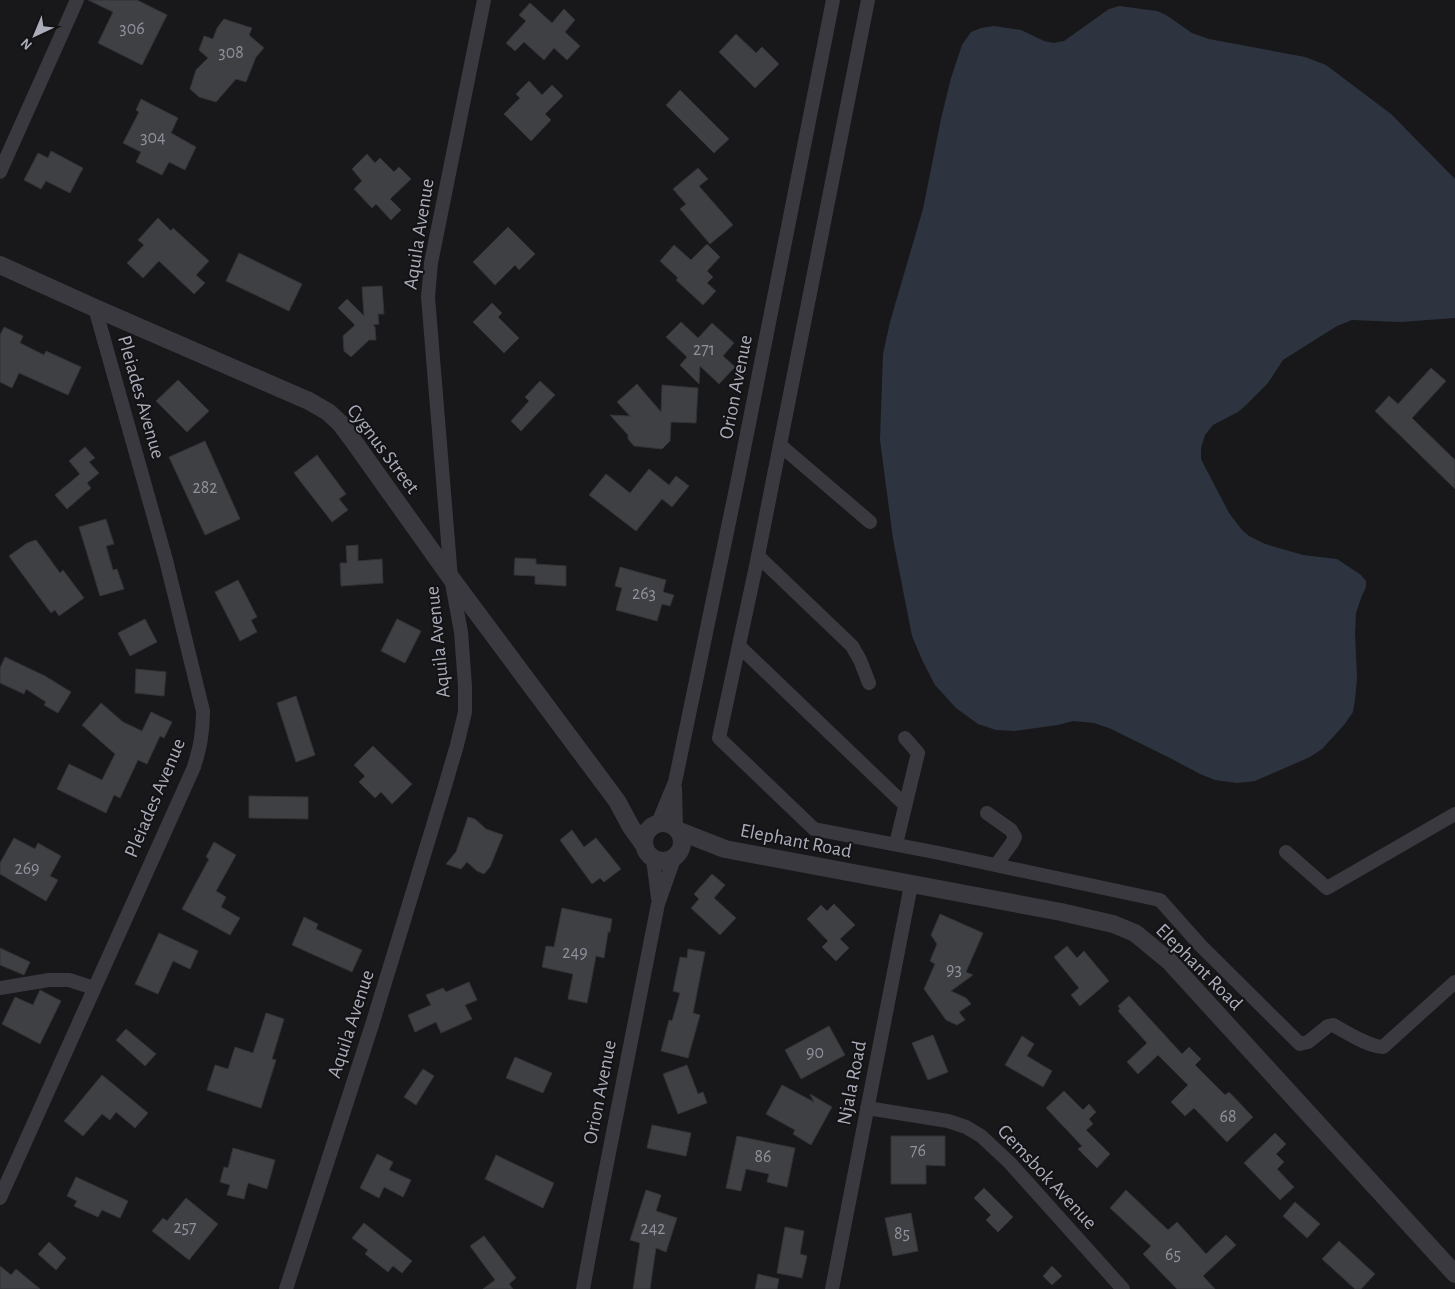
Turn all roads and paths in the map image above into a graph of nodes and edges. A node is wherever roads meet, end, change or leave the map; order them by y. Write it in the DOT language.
graph roads {
  1 [pos="77,0"];
  2 [pos="484,0"];
  3 [pos="833,0"];
  4 [pos="868,0"];
  5 [pos="0,172"];
  6 [pos="0,265"];
  7 [pos="95,308"];
  8 [pos="780,445"];
  9 [pos="870,522"];
  10 [pos="758,556"];
  11 [pos="451,578"];
  12 [pos="739,646"];
  13 [pos="869,683"];
  14 [pos="905,738"];
  15 [pos="675,782"];
  16 [pos="617,801"];
  17 [pos="905,805"];
  18 [pos="987,813"];
  19 [pos="1455,814"];
  20 [pos="655,824"];
  21 [pos="678,830"];
  22 [pos="896,844"];
  23 [pos="725,849"];
  24 [pos="648,852"];
  25 [pos="1286,852"];
  26 [pos="676,857"];
  27 [pos="996,865"];
  28 [pos="911,884"];
  29 [pos="658,904"];
  30 [pos="1455,982"];
  31 [pos="0,988"];
  32 [pos="94,988"];
  33 [pos="867,1108"];
  34 [pos="0,1198"];
  35 [pos="1455,1274"];
  36 [pos="286,1289"];
  37 [pos="583,1289"];
  38 [pos="832,1289"];
  39 [pos="1123,1289"];
  1 -- 5 [label="street"];
  2 -- 11 [label="street, Aquila Avenue"];
  3 -- 15 [label="street, Orion Avenue"];
  4 -- 8 [label="street"];
  6 -- 7 [label="street, Cygnus Street"];
  7 -- 11 [label="street, Cygnus Street"];
  7 -- 32 [label="street, Pleiades Avenue"];
  8 -- 9 [label="street"];
  8 -- 10 [label="street"];
  10 -- 12 [label="street"];
  10 -- 13 [label="street"];
  11 -- 16 [label="street, Cygnus Street"];
  11 -- 36 [label="street, Aquila Avenue"];
  12 -- 17 [label="street"];
  12 -- 22 [label="street"];
  14 -- 17 [label="street"];
  15 -- 20 [label="street, Orion Avenue"];
  15 -- 21 [label="street, Orion Avenue"];
  16 -- 20 [label="street, Cygnus Street"];
  16 -- 24 [label="street, Cygnus Street"];
  17 -- 22 [label="street"];
  18 -- 27 [label="street"];
  19 -- 25 [label="street"];
  20 -- 21 [label="street"];
  20 -- 24 [label="street"];
  21 -- 23 [label="street, Elephant Road"];
  21 -- 26 [label="street"];
  22 -- 27 [label="street"];
  23 -- 26 [label="street, Elephant Road"];
  23 -- 28 [label="street, Elephant Road"];
  24 -- 26 [label="street"];
  24 -- 29 [label="street, Orion Avenue"];
  26 -- 29 [label="street, Orion Avenue"];
  27 -- 30 [label="street"];
  28 -- 33 [label="street, Njala Road"];
  28 -- 35 [label="street, Elephant Road"];
  29 -- 37 [label="street, Orion Avenue"];
  31 -- 32 [label="street"];
  32 -- 34 [label="street, Pleiades Avenue"];
  33 -- 38 [label="street, Njala Road"];
  33 -- 39 [label="street, Gemsbok Avenue"];
}
